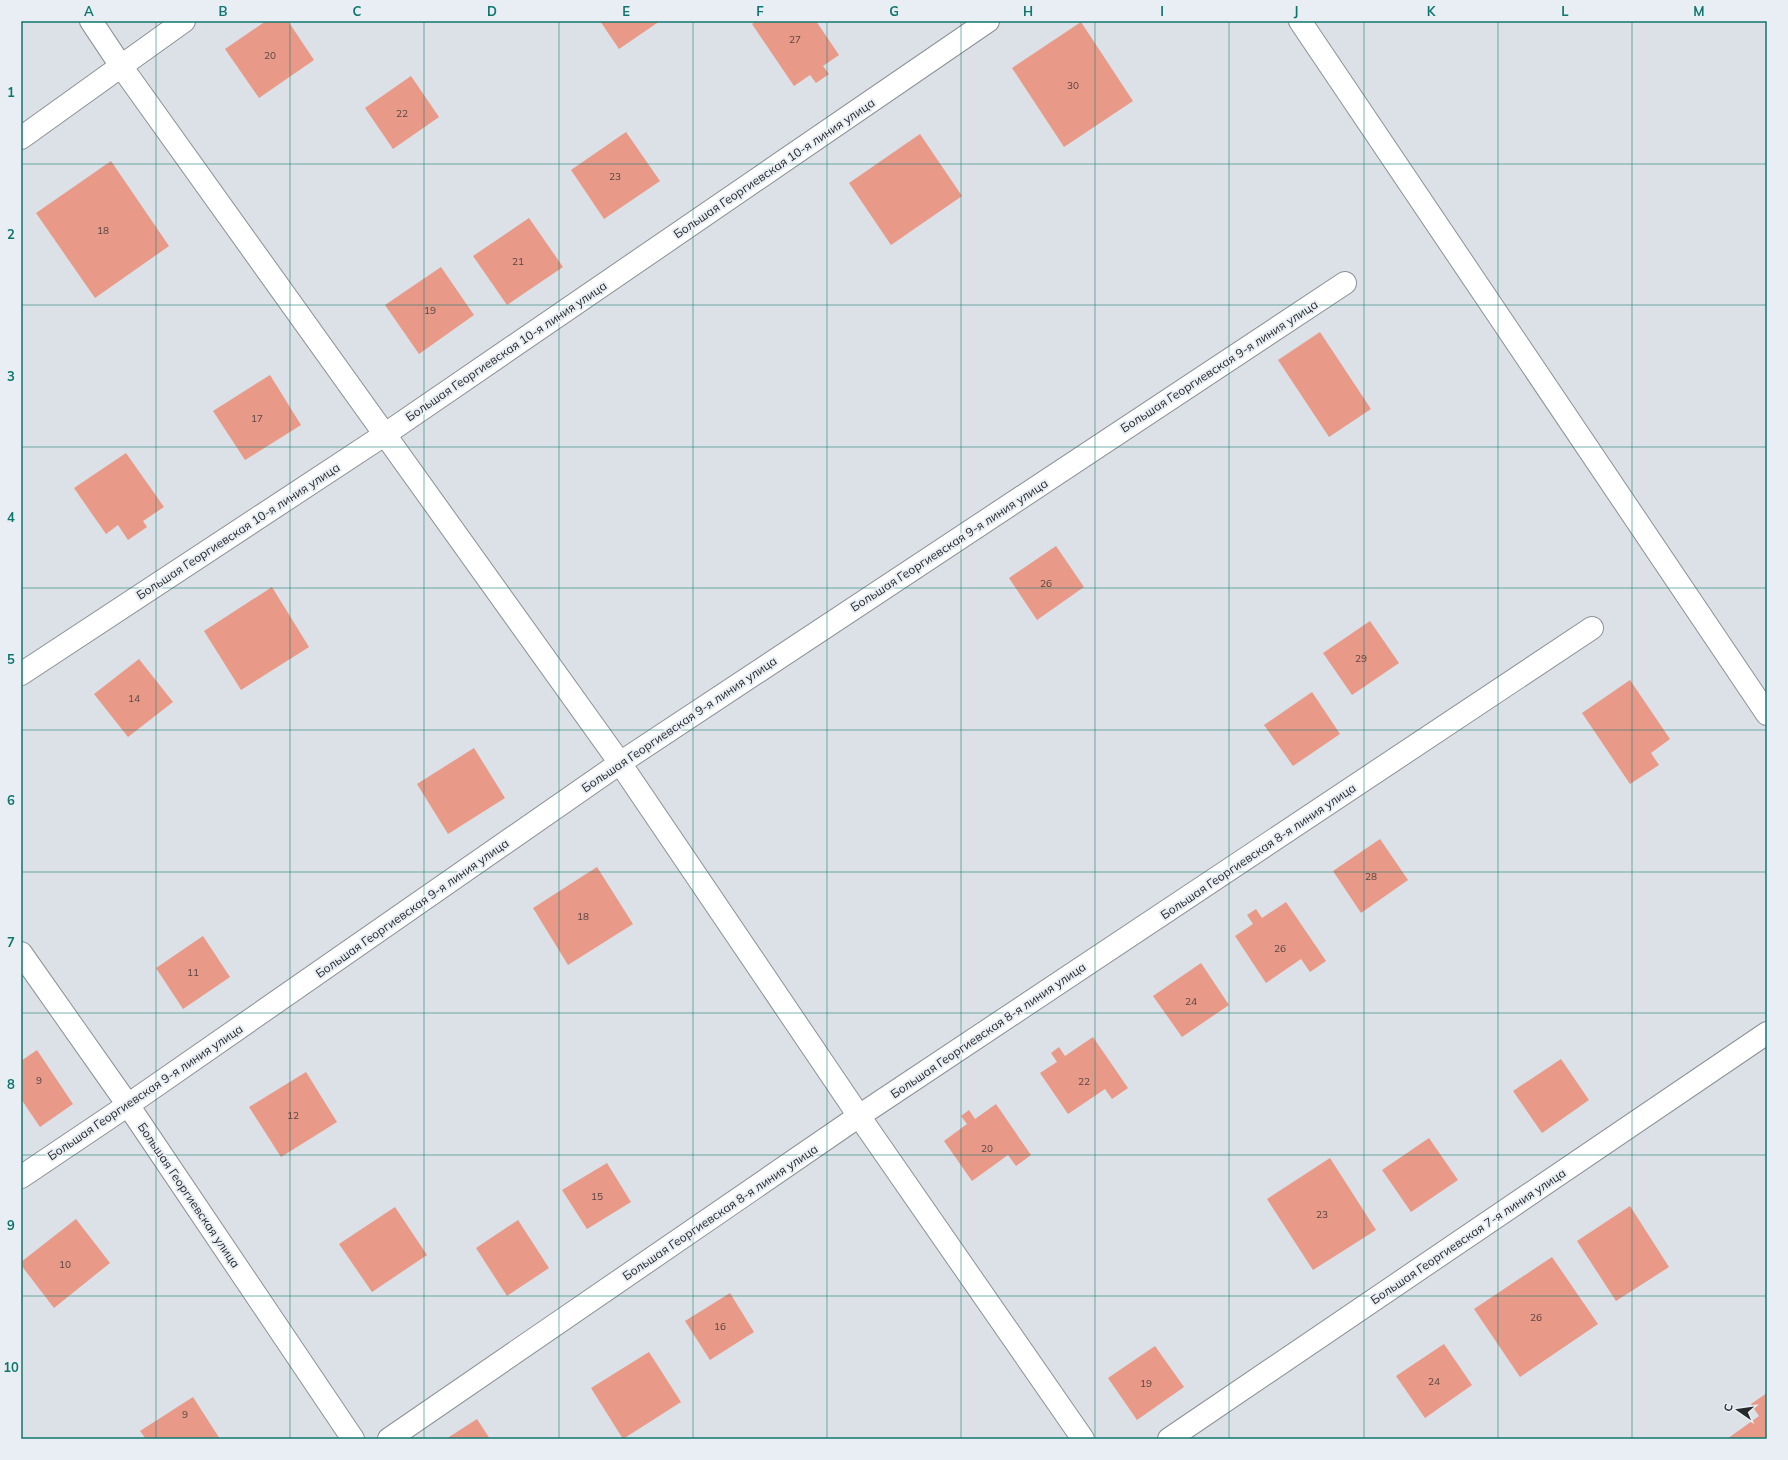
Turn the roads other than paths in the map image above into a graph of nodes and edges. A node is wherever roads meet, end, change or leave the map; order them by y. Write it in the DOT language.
graph roads {
  1 [pos="91,21"];
  2 [pos="184,21"];
  3 [pos="988,21"];
  4 [pos="1300,21"];
  5 [pos="121,66"];
  6 [pos="21,138"];
  7 [pos="1345,283"];
  8 [pos="384,435"];
  9 [pos="1592,628"];
  10 [pos="21,674"];
  11 [pos="1767,714"];
  12 [pos="620,763"];
  13 [pos="21,953"];
  14 [pos="1767,1033"];
  15 [pos="128,1105"];
  16 [pos="859,1116"];
  17 [pos="21,1177"];
  18 [pos="353,1439"];
  19 [pos="389,1439"];
  20 [pos="1083,1439"];
  21 [pos="1169,1439"];
  1 -- 5 [label="street"];
  2 -- 5 [label="street"];
  3 -- 8 [label="street, Большая Георгиевская 10-я линия улица"];
  4 -- 11 [label="street"];
  5 -- 6 [label="street"];
  5 -- 8 [label="street"];
  7 -- 12 [label="street, Большая Георгиевская 9-я линия улица"];
  8 -- 10 [label="street, Большая Георгиевская 10-я линия улица"];
  8 -- 12 [label="street"];
  9 -- 16 [label="street, Большая Георгиевская 8-я линия улица"];
  12 -- 15 [label="street, Большая Георгиевская 9-я линия улица"];
  12 -- 16 [label="street"];
  13 -- 15 [label="street, Большая Георгиевская улица"];
  14 -- 21 [label="street, Большая Георгиевская 7-я линия улица"];
  15 -- 17 [label="street, Большая Георгиевская 9-я линия улица"];
  15 -- 18 [label="street, Большая Георгиевская улица"];
  16 -- 19 [label="street, Большая Георгиевская 8-я линия улица"];
  16 -- 20 [label="street"];
}
